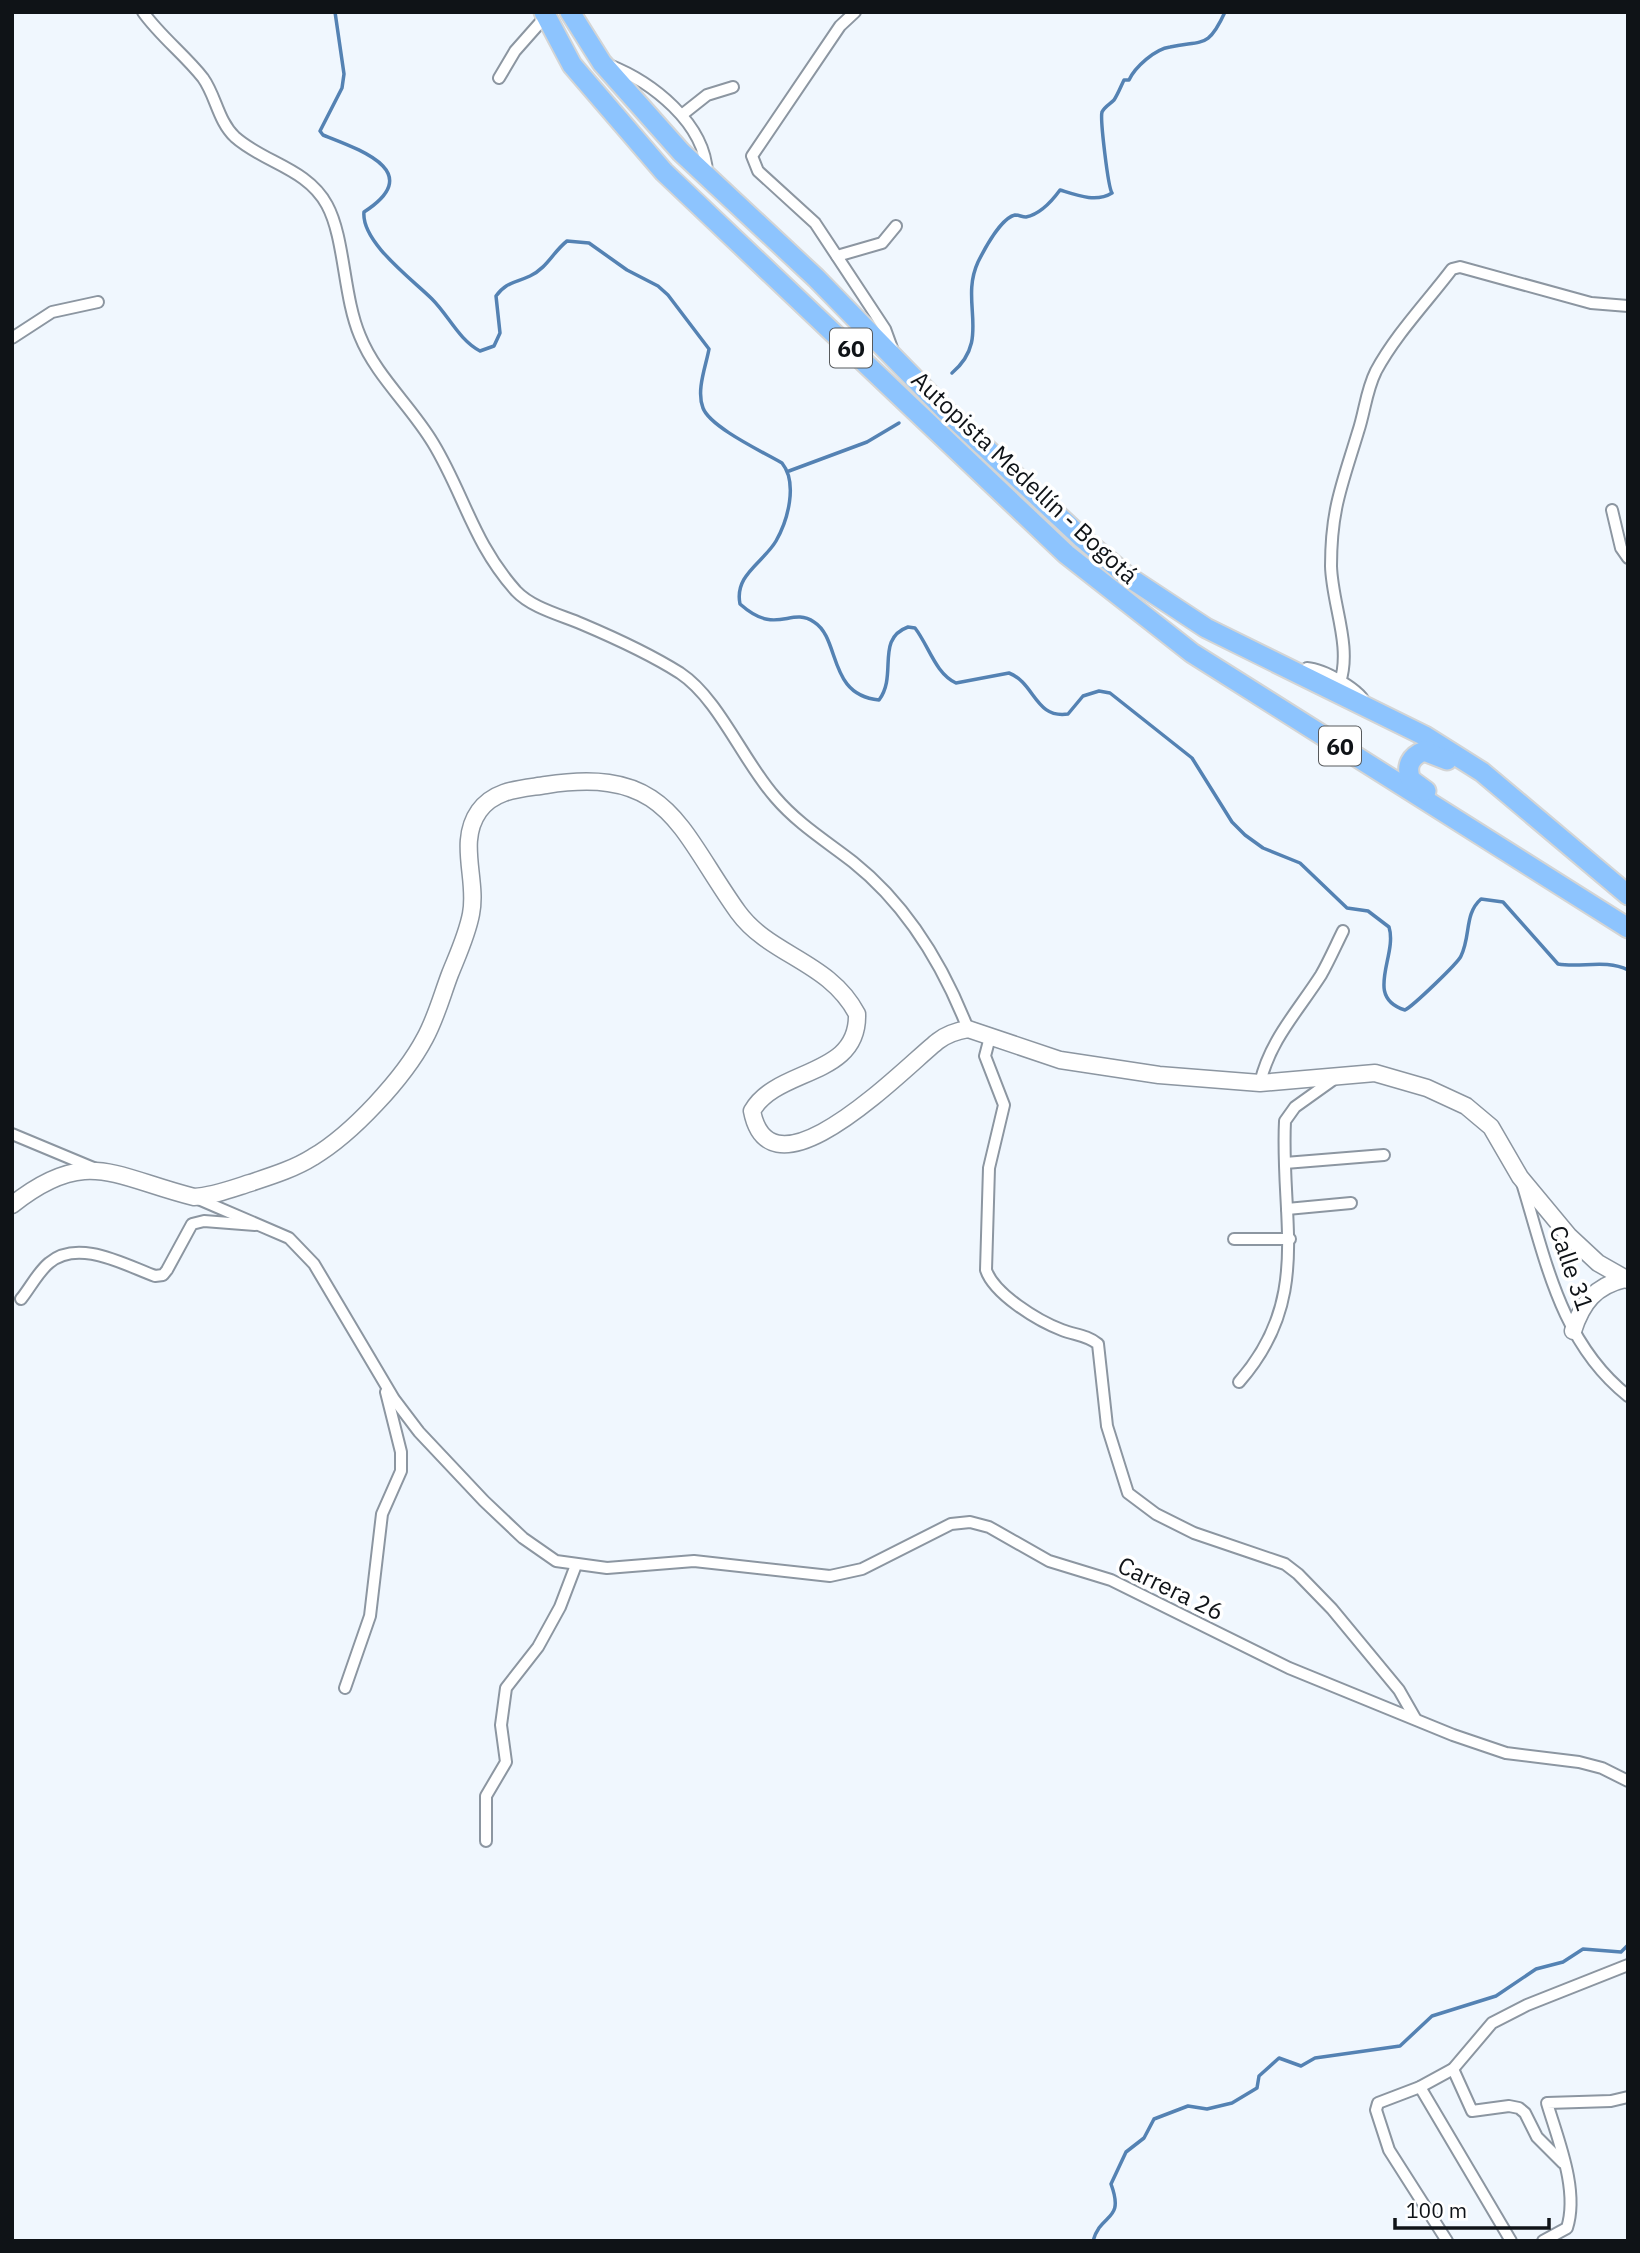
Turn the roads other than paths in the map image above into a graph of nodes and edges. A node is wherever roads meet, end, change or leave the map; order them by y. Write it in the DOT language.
graph roads {
  1 [pos="143,12"];
  2 [pos="570,12"];
  3 [pos="578,12"];
  4 [pos="855,12"];
  5 [pos="545,14"];
  6 [pos="581,33"];
  7 [pos="602,63"];
  8 [pos="499,78"];
  9 [pos="733,88"];
  10 [pos="683,114"];
  11 [pos="707,173"];
  12 [pos="896,226"];
  13 [pos="837,256"];
  14 [pos="98,302"];
  15 [pos="1628,306"];
  16 [pos="12,338"];
  17 [pos="894,354"];
  18 [pos="1612,510"];
  19 [pos="1628,558"];
  20 [pos="1300,674"];
  21 [pos="1340,682"];
  22 [pos="1367,708"];
  23 [pos="1541,819"];
  24 [pos="1486,840"];
  25 [pos="1628,895"];
  26 [pos="1628,928"];
  27 [pos="1343,931"];
  28 [pos="968,1029"];
  29 [pos="990,1037"];
  30 [pos="1341,1074"];
  31 [pos="1260,1083"];
  32 [pos="13,1137"];
  33 [pos="1384,1155"];
  34 [pos="1285,1163"];
  35 [pos="96,1169"];
  36 [pos="1520,1177"];
  37 [pos="194,1197"];
  38 [pos="1351,1203"];
  39 [pos="12,1205"];
  40 [pos="1287,1209"];
  41 [pos="265,1226"];
  42 [pos="1234,1239"];
  43 [pos="1290,1239"];
  44 [pos="1626,1279"];
  45 [pos="22,1299"];
  46 [pos="1573,1331"];
  47 [pos="382,1376"];
  48 [pos="1239,1382"];
  49 [pos="1628,1396"];
  50 [pos="576,1565"];
  51 [pos="345,1688"];
  52 [pos="1415,1718"];
  53 [pos="1628,1781"];
  54 [pos="486,1841"];
  55 [pos="1628,1965"];
  56 [pos="1454,2069"];
  57 [pos="1420,2088"];
  58 [pos="1628,2097"];
  59 [pos="1565,2165"];
  60 [pos="1447,2241"];
  61 [pos="1511,2241"];
  62 [pos="1543,2241"];
  1 -- 28 [label="street"];
  2 -- 6 [label="highway, Autopista Medellín - Bogotá / 60"];
  3 -- 6 [label="street"];
  4 -- 13 [label="street"];
  5 -- 8 [label="street"];
  5 -- 24 [label="highway, Autopista Medellín - Bogotá / 60"];
  6 -- 7 [label="highway, Autopista Medellín - Bogotá / 60"];
  7 -- 10 [label="street"];
  7 -- 11 [label="highway, Autopista Medellín - Bogotá / 60"];
  9 -- 10 [label="street"];
  10 -- 11 [label="street"];
  11 -- 17 [label="highway, Autopista Medellín - Bogotá / 60"];
  12 -- 13 [label="street"];
  13 -- 17 [label="street"];
  14 -- 16 [label="street"];
  15 -- 21 [label="street"];
  17 -- 20 [label="highway, Autopista Medellín - Bogotá / 60"];
  18 -- 19 [label="street"];
  20 -- 21 [label="street"];
  20 -- 22 [label="highway, Autopista Medellín - Bogotá / 60"];
  21 -- 22 [label="street"];
  22 -- 23 [label="highway, Autopista Medellín - Bogotá / 60"];
  23 -- 24 [label="highway"];
  23 -- 25 [label="highway, Autopista Medellín - Bogotá / 60"];
  24 -- 26 [label="highway, Autopista Medellín - Bogotá / 60"];
  27 -- 31 [label="street"];
  28 -- 29 [label="main road"];
  28 -- 37 [label="main road"];
  29 -- 31 [label="main road"];
  29 -- 52 [label="street"];
  30 -- 31 [label="main road"];
  30 -- 34 [label="street"];
  30 -- 36 [label="main road"];
  32 -- 35 [label="street"];
  33 -- 34 [label="street"];
  34 -- 40 [label="street"];
  35 -- 37 [label="main road"];
  35 -- 39 [label="main road"];
  36 -- 44 [label="main road"];
  36 -- 46 [label="street, Calle 31"];
  37 -- 41 [label="street, Carrera 26"];
  38 -- 40 [label="street"];
  40 -- 43 [label="street"];
  41 -- 45 [label="street"];
  41 -- 47 [label="street, Carrera 26"];
  42 -- 43 [label="street"];
  43 -- 48 [label="street"];
  44 -- 46 [label="main road"];
  46 -- 49 [label="street, Calle 31"];
  47 -- 50 [label="street, Carrera 26"];
  47 -- 51 [label="street"];
  50 -- 52 [label="street, Carrera 26"];
  50 -- 54 [label="street"];
  52 -- 53 [label="street, Carrera 26"];
  55 -- 56 [label="street"];
  56 -- 57 [label="street"];
  56 -- 59 [label="street"];
  57 -- 60 [label="street"];
  57 -- 61 [label="street"];
  58 -- 59 [label="street"];
  59 -- 62 [label="street"];
}
